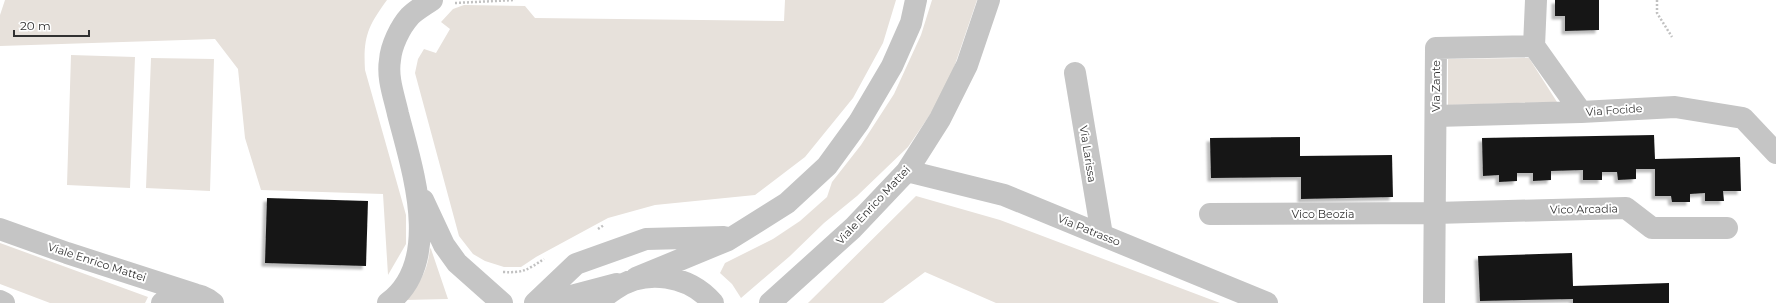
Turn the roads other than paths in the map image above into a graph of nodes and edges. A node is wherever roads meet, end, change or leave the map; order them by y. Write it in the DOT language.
graph roads {
  1 [pos="916,0"];
  2 [pos="989,0"];
  3 [pos="1536,0"];
  4 [pos="441,3"];
  5 [pos="415,8"];
  6 [pos="1534,46"];
  7 [pos="1075,73"];
  8 [pos="1581,112"];
  9 [pos="1436,116"];
  10 [pos="1776,153"];
  11 [pos="907,171"];
  12 [pos="415,184"];
  13 [pos="1435,213"];
  14 [pos="1210,214"];
  15 [pos="1727,228"];
  16 [pos="0,229"];
  17 [pos="1102,235"];
  18 [pos="733,237"];
  19 [pos="631,280"];
  20 [pos="210,300"];
  21 [pos="0,301"];
  22 [pos="4,303"];
  23 [pos="162,303"];
  24 [pos="388,303"];
  25 [pos="502,303"];
  26 [pos="535,303"];
  27 [pos="546,303"];
  28 [pos="599,303"];
  29 [pos="713,303"];
  30 [pos="770,303"];
  31 [pos="1267,303"];
  32 [pos="1434,303"];
  1 -- 18 [label="street"];
  2 -- 11 [label="street, Viale Enrico Mattei"];
  3 -- 6 [label="street"];
  4 -- 5 [label="street"];
  5 -- 12 [label="street"];
  6 -- 8 [label="street"];
  6 -- 9 [label="street, Via Zante"];
  7 -- 17 [label="street, Via Larissa"];
  8 -- 9 [label="street, Via Focide"];
  8 -- 10 [label="street, Via Focide"];
  9 -- 13 [label="street, Via Zante"];
  11 -- 17 [label="street, Via Patrasso"];
  11 -- 30 [label="street, Viale Enrico Mattei"];
  12 -- 24 [label="street"];
  12 -- 25 [label="street"];
  13 -- 14 [label="street, Vico Beozia"];
  13 -- 15 [label="street, Vico Arcadia"];
  13 -- 32 [label="street, Via Zante"];
  16 -- 20 [label="street, Viale Enrico Mattei"];
  17 -- 31 [label="street, Via Patrasso"];
  18 -- 19 [label="street"];
  18 -- 26 [label="street"];
  19 -- 27 [label="street"];
  19 -- 28 [label="street"];
  19 -- 29 [label="street"];
  20 -- 23 [label="street"];
  21 -- 22 [label="street"];
}
